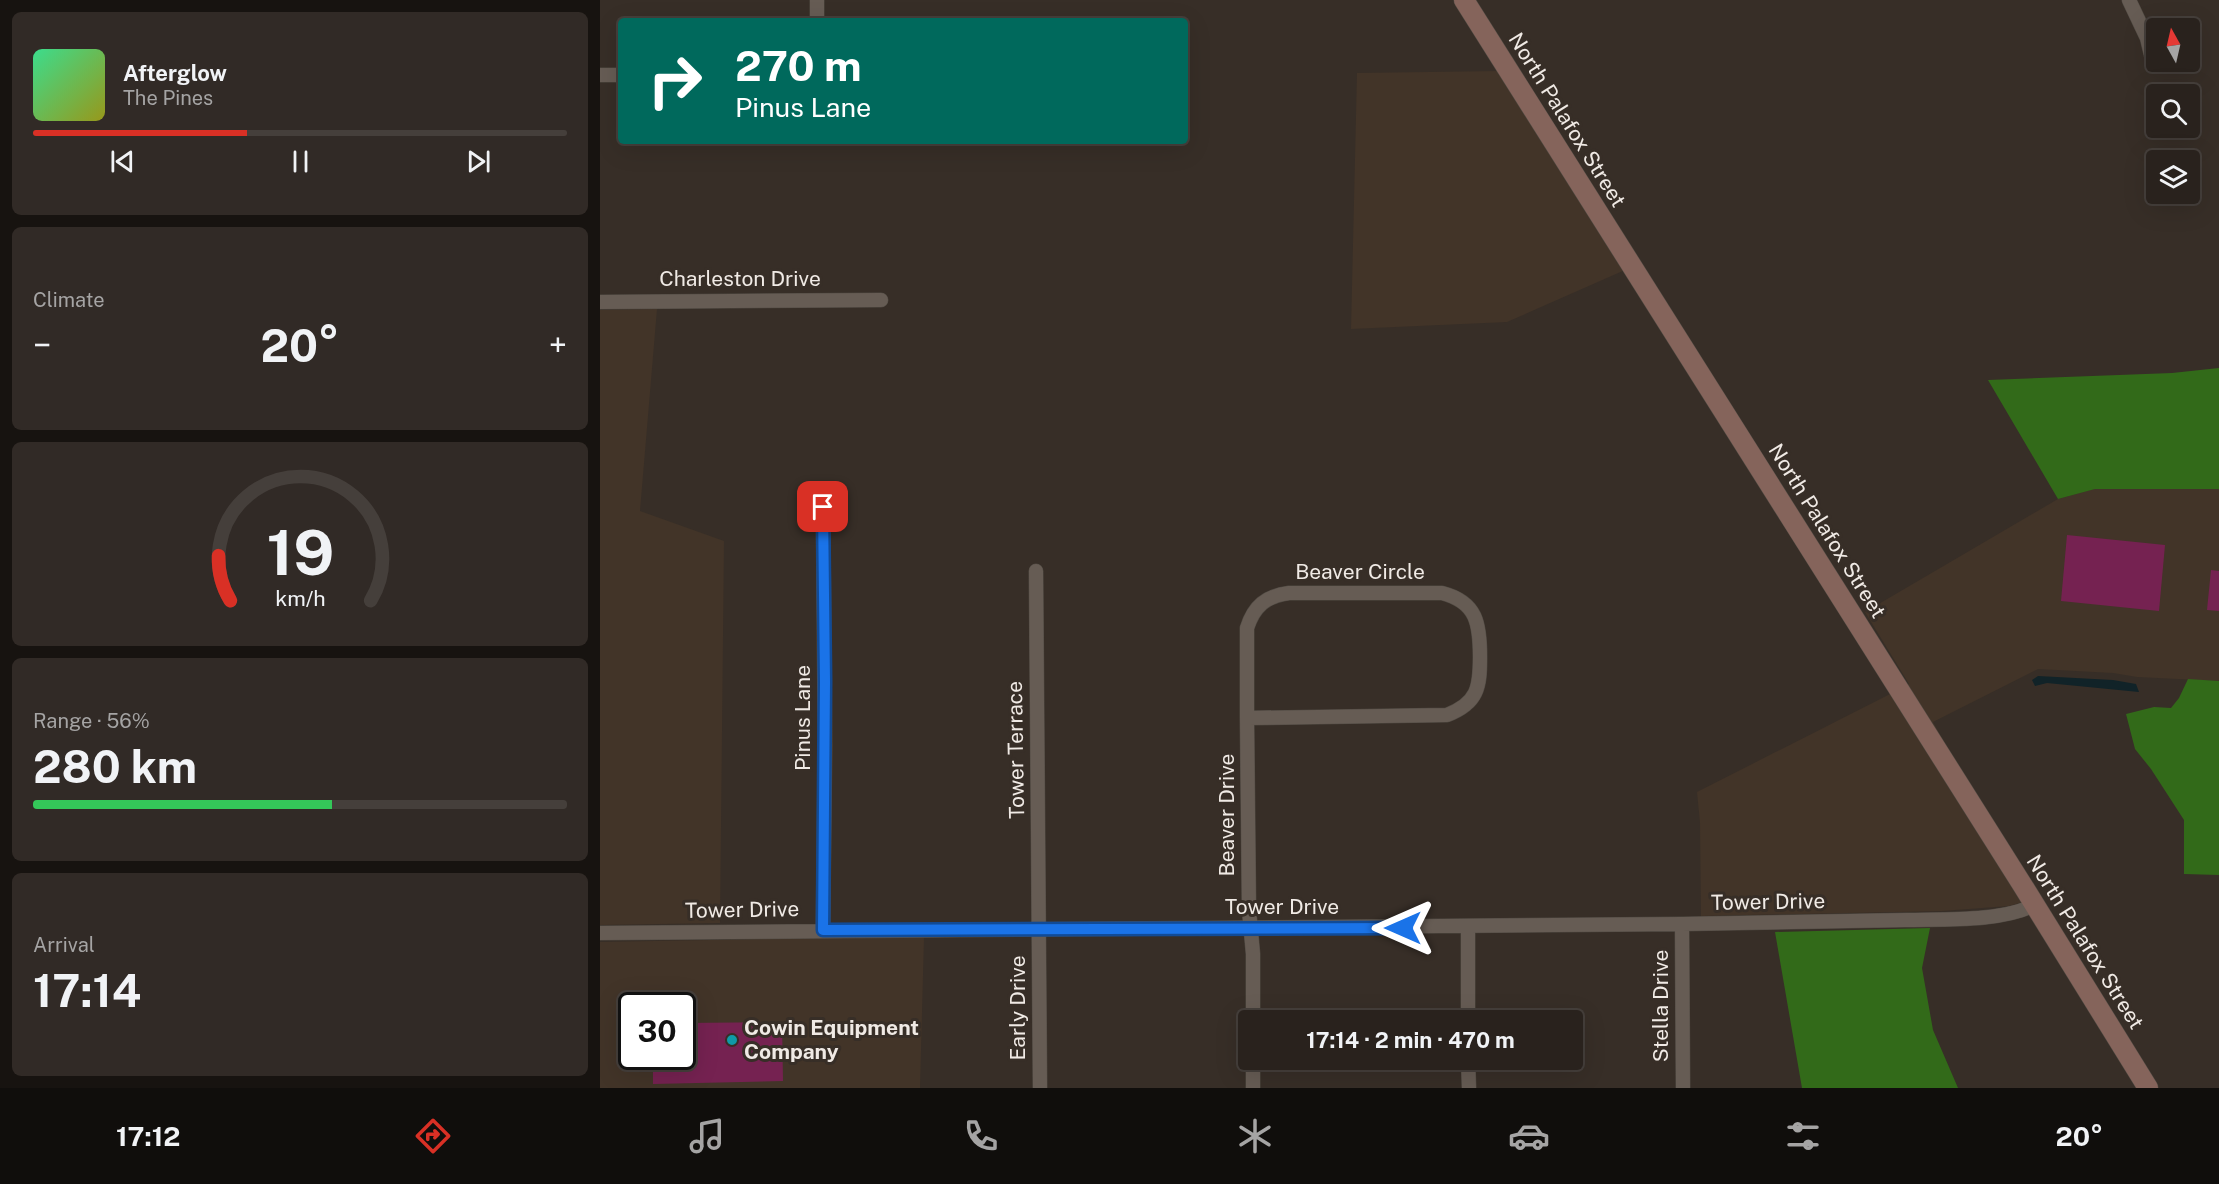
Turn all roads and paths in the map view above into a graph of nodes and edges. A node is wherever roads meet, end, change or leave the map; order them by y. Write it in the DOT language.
graph roads {
  1 [pos="817,0"];
  2 [pos="1464,0"];
  3 [pos="2129,0"];
  4 [pos="817,18"];
  5 [pos="2146,36"];
  6 [pos="600,75"];
  7 [pos="618,75"];
  8 [pos="881,300"];
  9 [pos="600,302"];
  10 [pos="823,507"];
  11 [pos="1036,571"];
  12 [pos="1247,718"];
  13 [pos="2034,905"];
  14 [pos="1682,924"];
  15 [pos="1468,927"];
  16 [pos="1038,929"];
  17 [pos="1251,929"];
  18 [pos="823,930"];
  19 [pos="600,933"];
  20 [pos="1253,1010"];
  21 [pos="1468,1010"];
  22 [pos="1252,1070"];
  23 [pos="1468,1070"];
  24 [pos="1040,1088"];
  25 [pos="1253,1088"];
  26 [pos="1469,1088"];
  27 [pos="1683,1088"];
  28 [pos="2148,1088"];
  1 -- 4 [label="street"];
  2 -- 13 [label="main road, North Palafox Street"];
  3 -- 5 [label="street"];
  6 -- 7 [label="street"];
  8 -- 9 [label="street, Charleston Drive"];
  10 -- 18 [label="street, Pinus Lane"];
  11 -- 16 [label="street, Tower Terrace"];
  12 -- 12 [label="street, Beaver Circle"];
  12 -- 17 [label="street, Beaver Drive"];
  13 -- 14 [label="street, Tower Drive"];
  13 -- 28 [label="main road, North Palafox Street"];
  14 -- 15 [label="street, Tower Drive"];
  14 -- 27 [label="street, Stella Drive"];
  15 -- 17 [label="street, Tower Drive"];
  15 -- 21 [label="street"];
  16 -- 17 [label="street, Tower Drive"];
  16 -- 18 [label="street, Tower Drive"];
  16 -- 24 [label="street, Early Drive"];
  17 -- 20 [label="street, Beaver Drive"];
  18 -- 19 [label="street, Tower Drive"];
  22 -- 25 [label="street"];
  23 -- 26 [label="street"];
}
